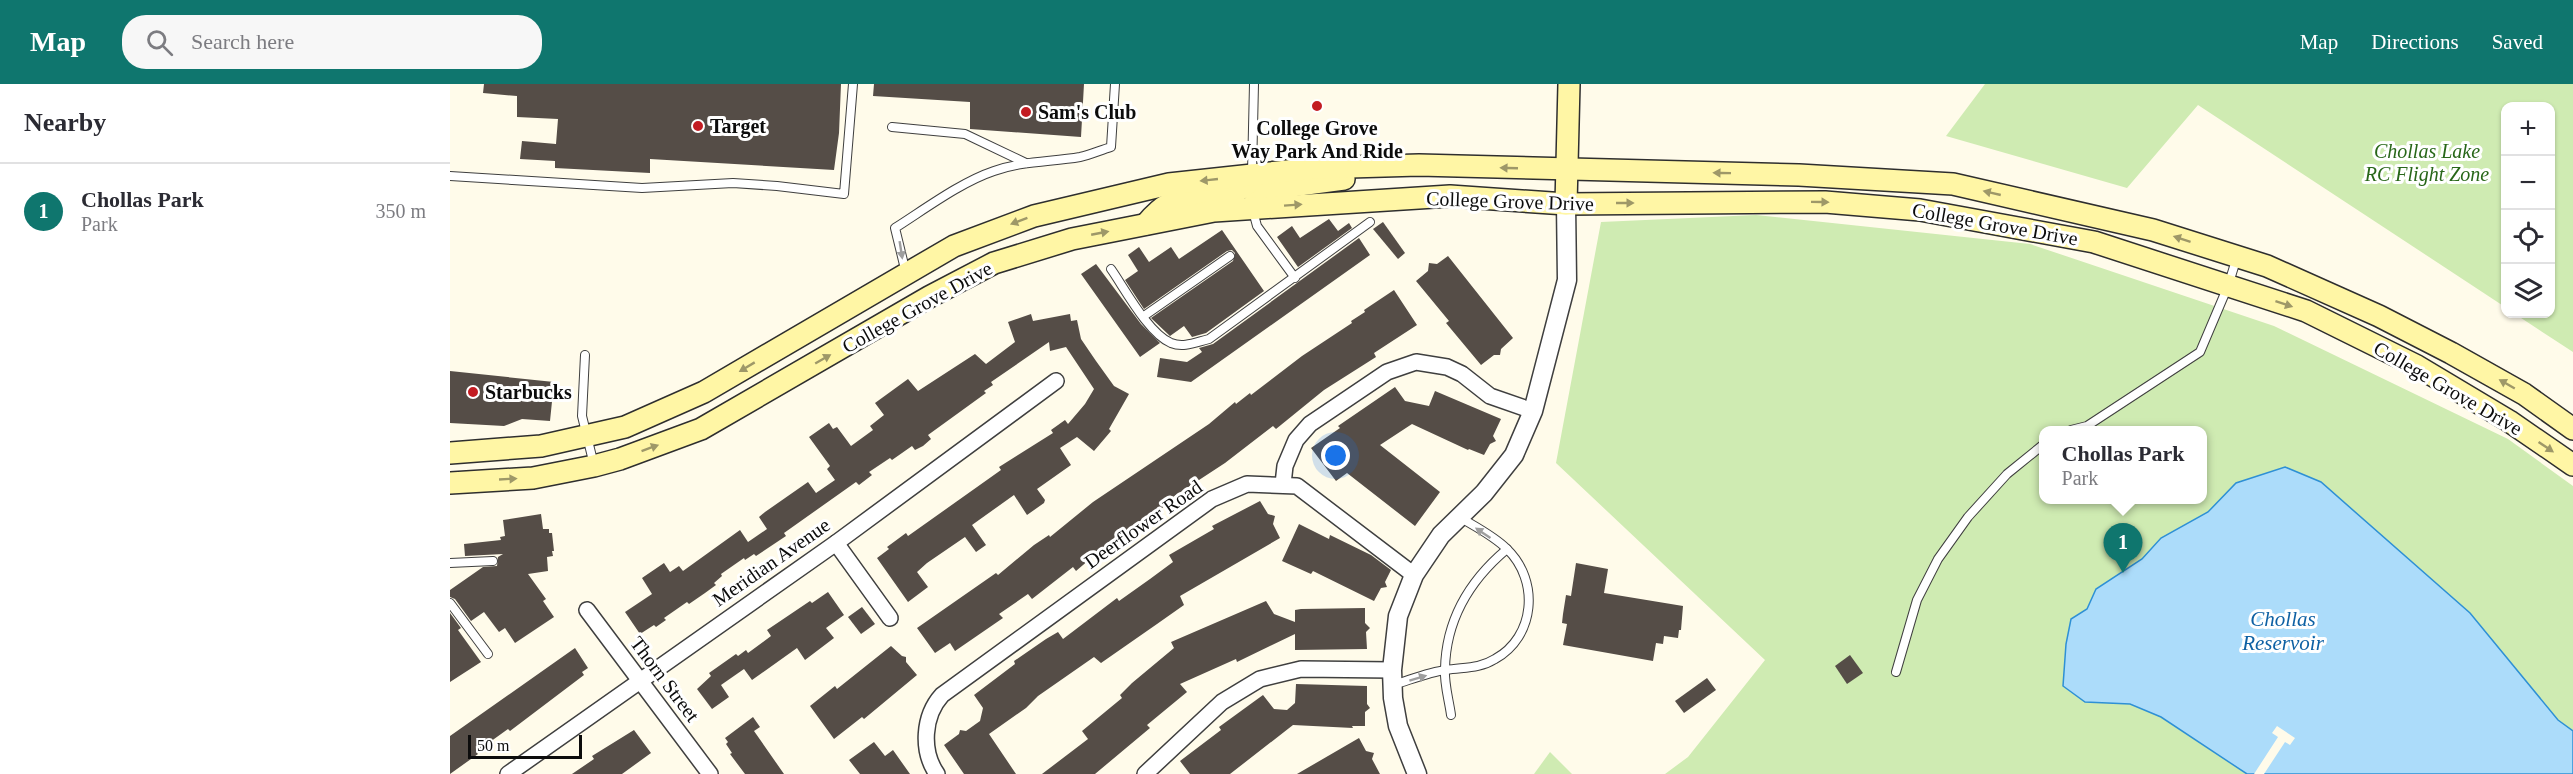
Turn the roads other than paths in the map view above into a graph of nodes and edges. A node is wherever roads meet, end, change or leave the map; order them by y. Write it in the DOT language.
graph roads {
  1 [pos="853,84"];
  2 [pos="1115,84"];
  3 [pos="1254,84"];
  4 [pos="1569,84"];
  5 [pos="892,127"];
  6 [pos="1026,163"];
  7 [pos="1371,166"];
  8 [pos="1567,170"];
  9 [pos="1252,175"];
  10 [pos="450,177"];
  11 [pos="1566,204"];
  12 [pos="1251,208"];
  13 [pos="1370,222"];
  14 [pos="1146,224"];
  15 [pos="1230,256"];
  16 [pos="2237,257"];
  17 [pos="1111,268"];
  18 [pos="907,273"];
  19 [pos="1295,278"];
  20 [pos="2228,286"];
  21 [pos="1144,316"];
  22 [pos="585,355"];
  23 [pos="1056,381"];
  24 [pos="1533,411"];
  25 [pos="2087,426"];
  26 [pos="2573,429"];
  27 [pos="588,436"];
  28 [pos="2039,447"];
  29 [pos="450,453"];
  30 [pos="2573,465"];
  31 [pos="594,466"];
  32 [pos="450,483"];
  33 [pos="1283,484"];
  34 [pos="1460,517"];
  35 [pos="836,543"];
  36 [pos="1507,549"];
  37 [pos="493,561"];
  38 [pos="450,563"];
  39 [pos="1414,576"];
  40 [pos="450,603"];
  41 [pos="587,609"];
  42 [pos="891,618"];
  43 [pos="488,654"];
  44 [pos="1445,670"];
  45 [pos="1896,672"];
  46 [pos="1392,678"];
  47 [pos="640,680"];
  48 [pos="1451,715"];
  49 [pos="508,774"];
  50 [pos="710,774"];
  51 [pos="937,774"];
  52 [pos="1145,774"];
  53 [pos="1417,774"];
  1 -- 10 [label="lane"];
  2 -- 6 [label="lane"];
  3 -- 9 [label="lane"];
  4 -- 8 [label="main road"];
  5 -- 6 [label="lane"];
  6 -- 18 [label="lane, one-way"];
  8 -- 7 [label="main road, College Grove Drive, one-way"];
  7 -- 9 [label="main road, College Grove Drive"];
  7 -- 12 [label="main road"];
  8 -- 11 [label="main road"];
  16 -- 8 [label="main road, College Grove Drive, one-way"];
  9 -- 14 [label="main road"];
  9 -- 18 [label="main road, College Grove Drive, one-way"];
  12 -- 11 [label="main road, College Grove Drive, one-way"];
  11 -- 20 [label="main road, College Grove Drive, one-way"];
  11 -- 24 [label="street"];
  12 -- 14 [label="main road, College Grove Drive"];
  12 -- 19 [label="lane"];
  13 -- 19 [label="lane"];
  31 -- 14 [label="main road, College Grove Drive, one-way"];
  15 -- 21 [label="lane"];
  16 -- 20 [label="lane"];
  26 -- 16 [label="main road, College Grove Drive, one-way"];
  17 -- 21 [label="lane"];
  18 -- 27 [label="main road, College Grove Drive, one-way"];
  19 -- 21 [label="lane"];
  20 -- 25 [label="lane"];
  20 -- 30 [label="main road, College Grove Drive, one-way"];
  22 -- 27 [label="lane"];
  23 -- 35 [label="street, Meridian Avenue"];
  24 -- 33 [label="street"];
  24 -- 34 [label="street"];
  27 -- 29 [label="main road, College Grove Drive"];
  27 -- 31 [label="lane"];
  28 -- 45 [label="lane"];
  32 -- 31 [label="main road, College Grove Drive, one-way"];
  33 -- 39 [label="street, Deerflower Road"];
  33 -- 51 [label="street, Deerflower Road"];
  36 -- 34 [label="lane, one-way"];
  34 -- 39 [label="street"];
  35 -- 42 [label="street"];
  35 -- 47 [label="street, Meridian Avenue"];
  36 -- 44 [label="lane"];
  36 -- 44 [label="lane"];
  37 -- 38 [label="lane"];
  39 -- 46 [label="street"];
  40 -- 43 [label="lane"];
  41 -- 47 [label="street, Thorn Street"];
  46 -- 44 [label="lane, one-way"];
  44 -- 48 [label="lane"];
  46 -- 52 [label="street"];
  46 -- 53 [label="street"];
  47 -- 49 [label="street, Meridian Avenue"];
  47 -- 50 [label="street, Thorn Street"];
}
